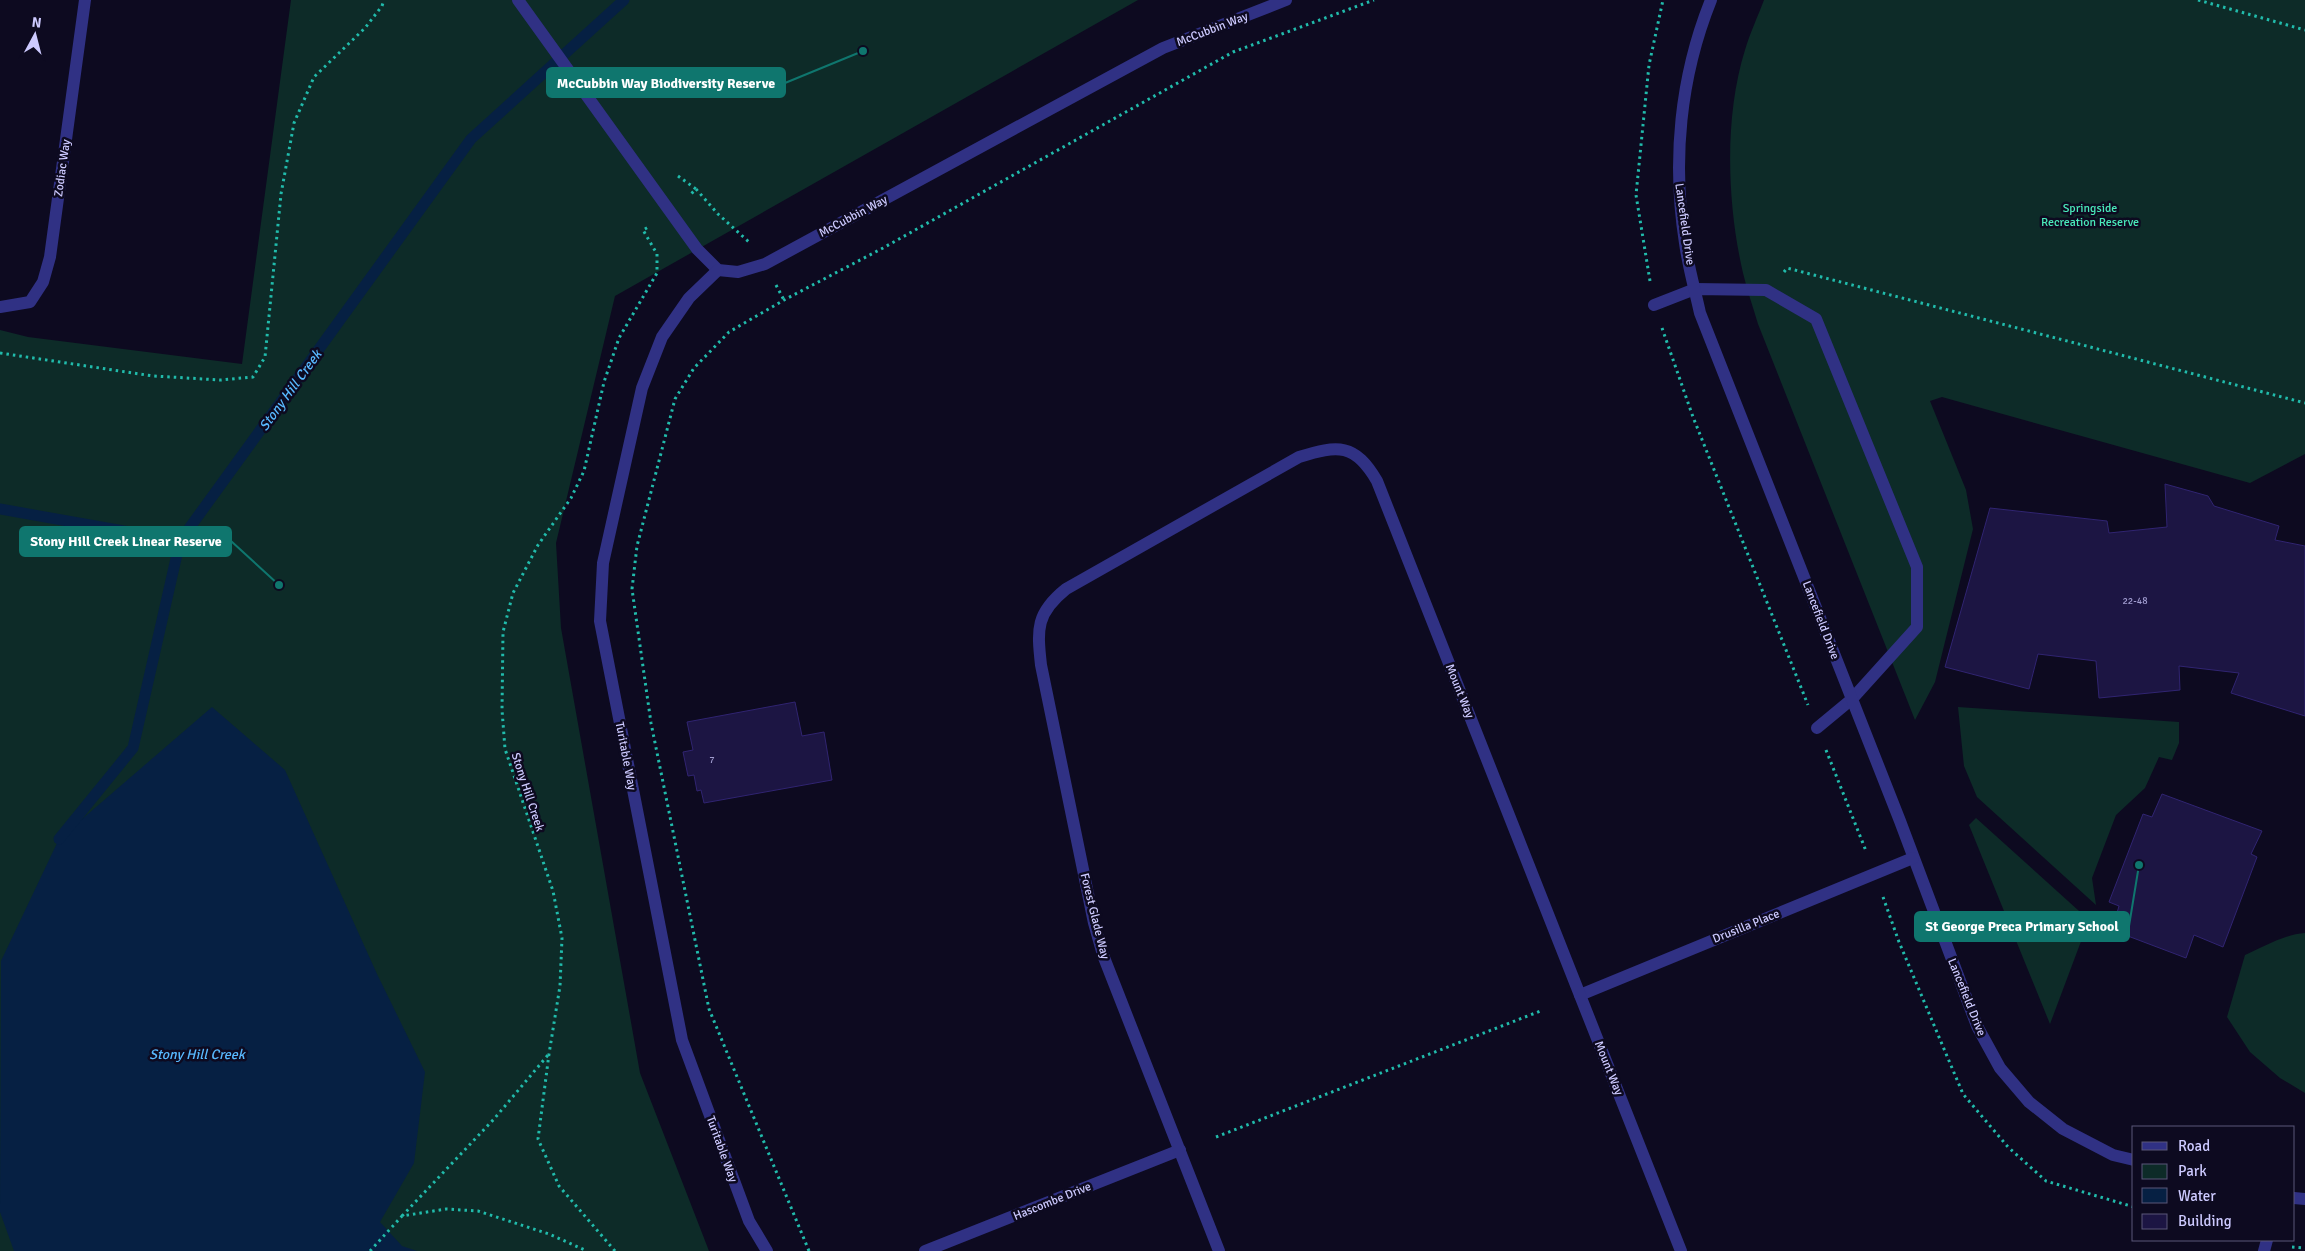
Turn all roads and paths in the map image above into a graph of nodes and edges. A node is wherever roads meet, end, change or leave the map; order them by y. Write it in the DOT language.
graph roads {
  1 [pos="85,0"];
  2 [pos="384,0"];
  3 [pos="518,0"];
  4 [pos="1286,0"];
  5 [pos="1374,0"];
  6 [pos="1711,0"];
  7 [pos="2198,0"];
  8 [pos="2305,30"];
  9 [pos="672,214"];
  10 [pos="718,270"];
  11 [pos="1695,289"];
  12 [pos="1766,290"];
  13 [pos="1654,305"];
  14 [pos="0,307"];
  15 [pos="0,353"];
  16 [pos="2305,403"];
  17 [pos="1055,598"];
  18 [pos="1852,699"];
  19 [pos="1817,728"];
  20 [pos="1913,858"];
  21 [pos="1580,995"];
  22 [pos="1543,1010"];
  23 [pos="549,1054"];
  24 [pos="1216,1137"];
  25 [pos="1180,1150"];
  26 [pos="2132,1160"];
  27 [pos="402,1216"];
  28 [pos="370,1251"];
  29 [pos="587,1251"];
  30 [pos="615,1251"];
  31 [pos="767,1251"];
  32 [pos="809,1251"];
  33 [pos="924,1251"];
  34 [pos="1219,1251"];
  35 [pos="1681,1251"];
  1 -- 14 [label="street, Zodiac Way"];
  2 -- 15 [label="path"];
  3 -- 9 [label="street"];
  4 -- 10 [label="street, McCubbin Way"];
  5 -- 32 [label="path"];
  6 -- 11 [label="street, Lancefield Drive"];
  7 -- 8 [label="path"];
  9 -- 10 [label="street"];
  9 -- 23 [label="path, Stony Hill Creek"];
  10 -- 31 [label="street, Turitable Way"];
  11 -- 12 [label="street"];
  11 -- 13 [label="street"];
  11 -- 18 [label="street, Lancefield Drive"];
  12 -- 16 [label="path"];
  12 -- 18 [label="street"];
  17 -- 21 [label="street, Mount Way"];
  17 -- 25 [label="street, Forest Glade Way"];
  18 -- 19 [label="street"];
  18 -- 20 [label="street, Lancefield Drive"];
  20 -- 21 [label="street, Drusilla Place"];
  20 -- 26 [label="street, Lancefield Drive"];
  21 -- 35 [label="street, Mount Way"];
  22 -- 24 [label="path"];
  23 -- 27 [label="path"];
  23 -- 30 [label="path, Stony Hill Creek"];
  25 -- 33 [label="street, Hascombe Drive"];
  25 -- 34 [label="street, Forest Glade Way"];
  27 -- 28 [label="path"];
  27 -- 29 [label="path"];
}
